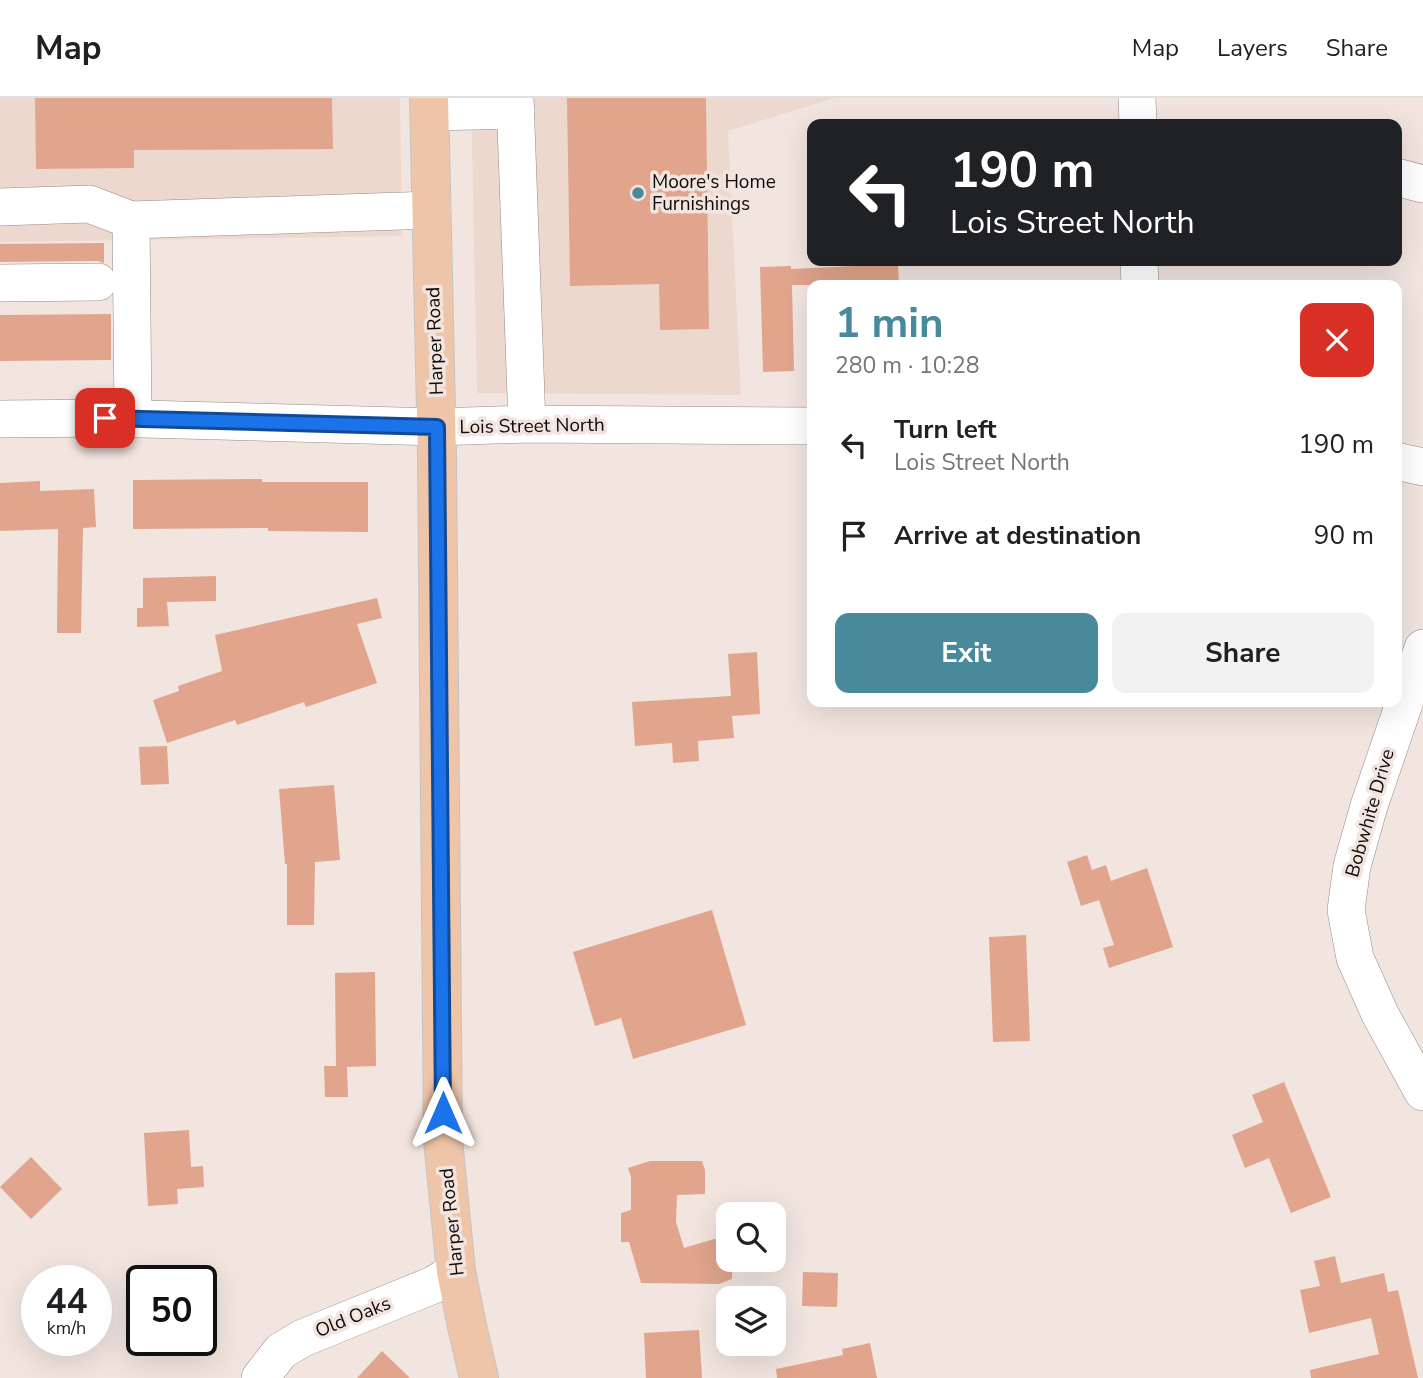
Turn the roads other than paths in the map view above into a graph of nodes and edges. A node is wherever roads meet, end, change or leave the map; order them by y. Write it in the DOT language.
graph roads {
  1 [pos="1138,98"];
  2 [pos="515,104"];
  3 [pos="429,105"];
  4 [pos="1138,119"];
  5 [pos="1402,179"];
  6 [pos="1423,184"];
  7 [pos="0,207"];
  8 [pos="432,210"];
  9 [pos="131,220"];
  10 [pos="98,282"];
  11 [pos="0,283"];
  12 [pos="134,418"];
  13 [pos="0,419"];
  14 [pos="527,424"];
  15 [pos="807,426"];
  16 [pos="437,427"];
  17 [pos="1402,462"];
  18 [pos="1423,467"];
  19 [pos="1423,648"];
  20 [pos="1423,1092"];
  21 [pos="457,1271"];
  22 [pos="260,1378"];
  23 [pos="479,1378"];
  1 -- 4 [label="street"];
  2 -- 3 [label="street"];
  2 -- 14 [label="street"];
  3 -- 8 [label="main road, Harper Road"];
  5 -- 6 [label="street"];
  7 -- 9 [label="street"];
  8 -- 9 [label="street"];
  8 -- 16 [label="main road, Harper Road"];
  9 -- 12 [label="street"];
  10 -- 11 [label="street"];
  12 -- 13 [label="street, Lois Street North"];
  12 -- 16 [label="street, Lois Street North"];
  14 -- 15 [label="street, Lois Street North"];
  14 -- 16 [label="street, Lois Street North"];
  16 -- 21 [label="main road, Harper Road"];
  17 -- 18 [label="street"];
  19 -- 20 [label="street, Bobwhite Drive"];
  21 -- 22 [label="street, Old Oaks"];
  21 -- 23 [label="main road, Harper Road"];
}
